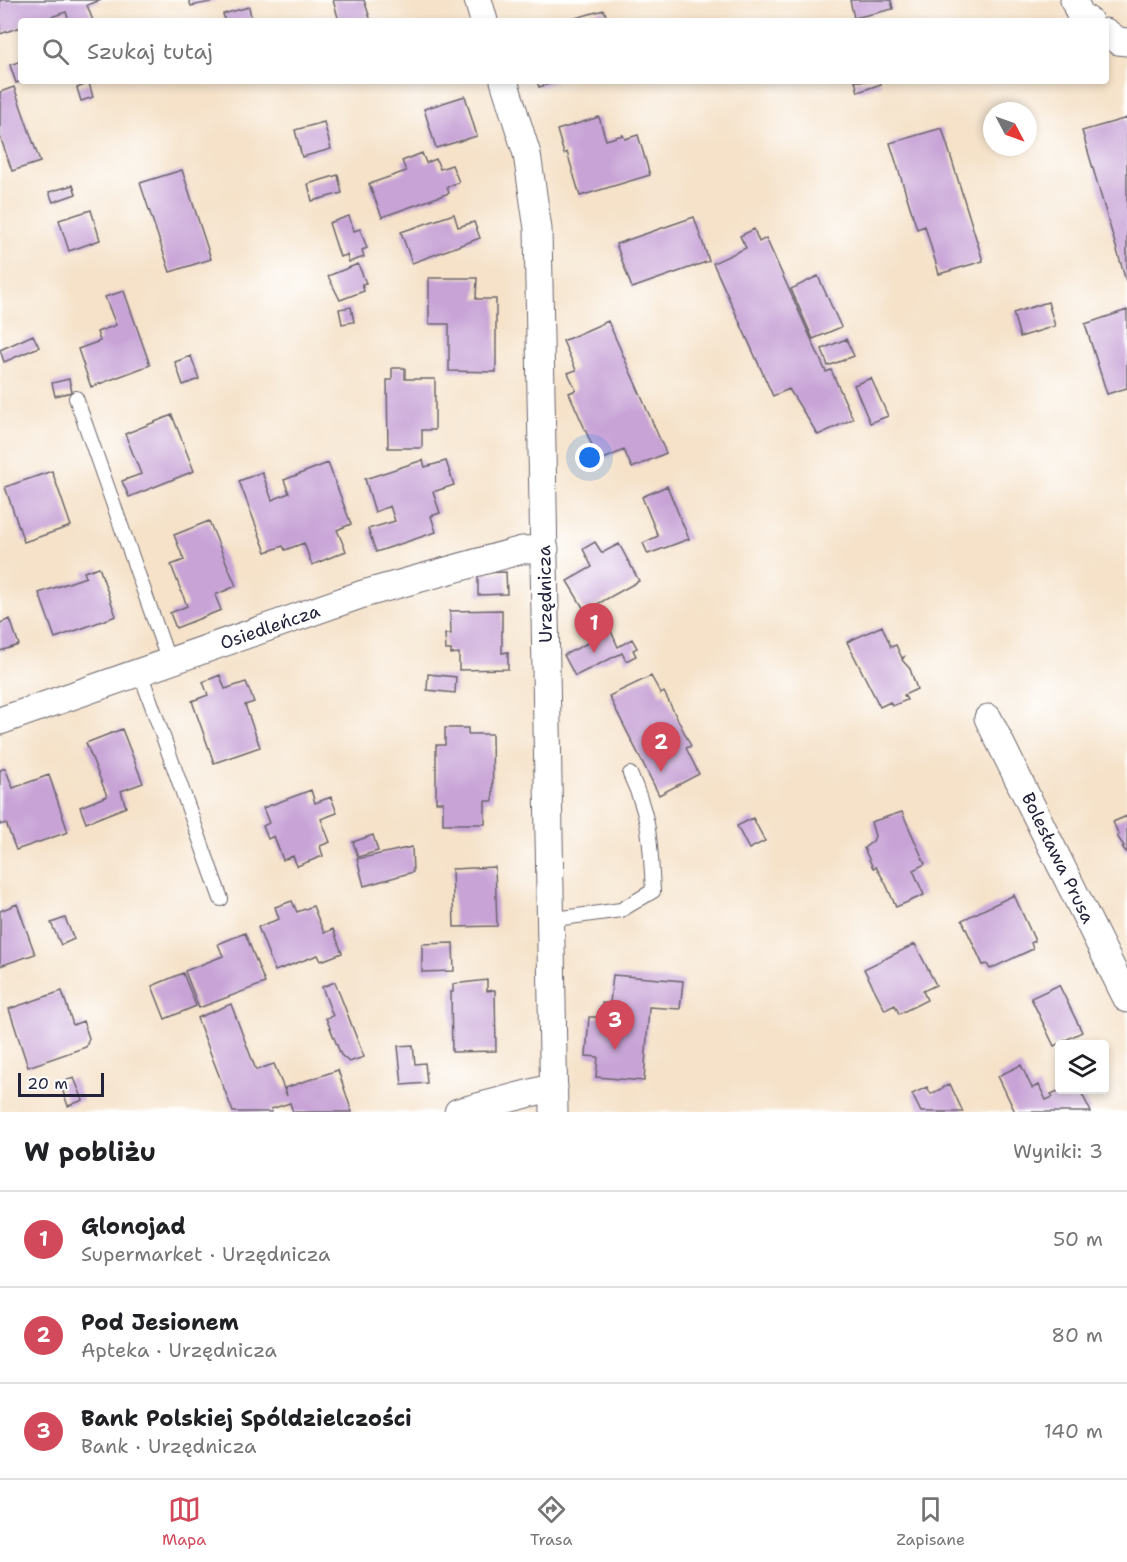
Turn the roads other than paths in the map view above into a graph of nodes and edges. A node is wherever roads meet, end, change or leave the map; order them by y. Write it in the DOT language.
graph roads {
  1 [pos="478,0"];
  2 [pos="1074,0"];
  3 [pos="483,18"];
  4 [pos="1084,18"];
  5 [pos="1109,35"];
  6 [pos="1127,42"];
  7 [pos="505,84"];
  8 [pos="76,398"];
  9 [pos="545,549"];
  10 [pos="169,662"];
  11 [pos="140,672"];
  12 [pos="988,718"];
  13 [pos="0,721"];
  14 [pos="630,774"];
  15 [pos="220,899"];
  16 [pos="548,920"];
  17 [pos="1127,999"];
  18 [pos="554,1100"];
  19 [pos="458,1112"];
  1 -- 3 [label="street"];
  2 -- 4 [label="street"];
  5 -- 6 [label="street"];
  7 -- 9 [label="street, Urzędnicza"];
  8 -- 10 [label="lane"];
  9 -- 10 [label="street, Osiedleńcza"];
  9 -- 16 [label="street, Urzędnicza"];
  10 -- 11 [label="street, Osiedleńcza"];
  11 -- 13 [label="street, Osiedleńcza"];
  11 -- 15 [label="lane"];
  12 -- 17 [label="street, Bolesława Prusa"];
  14 -- 16 [label="lane"];
  16 -- 18 [label="street, Urzędnicza"];
  18 -- 19 [label="street"];
}
